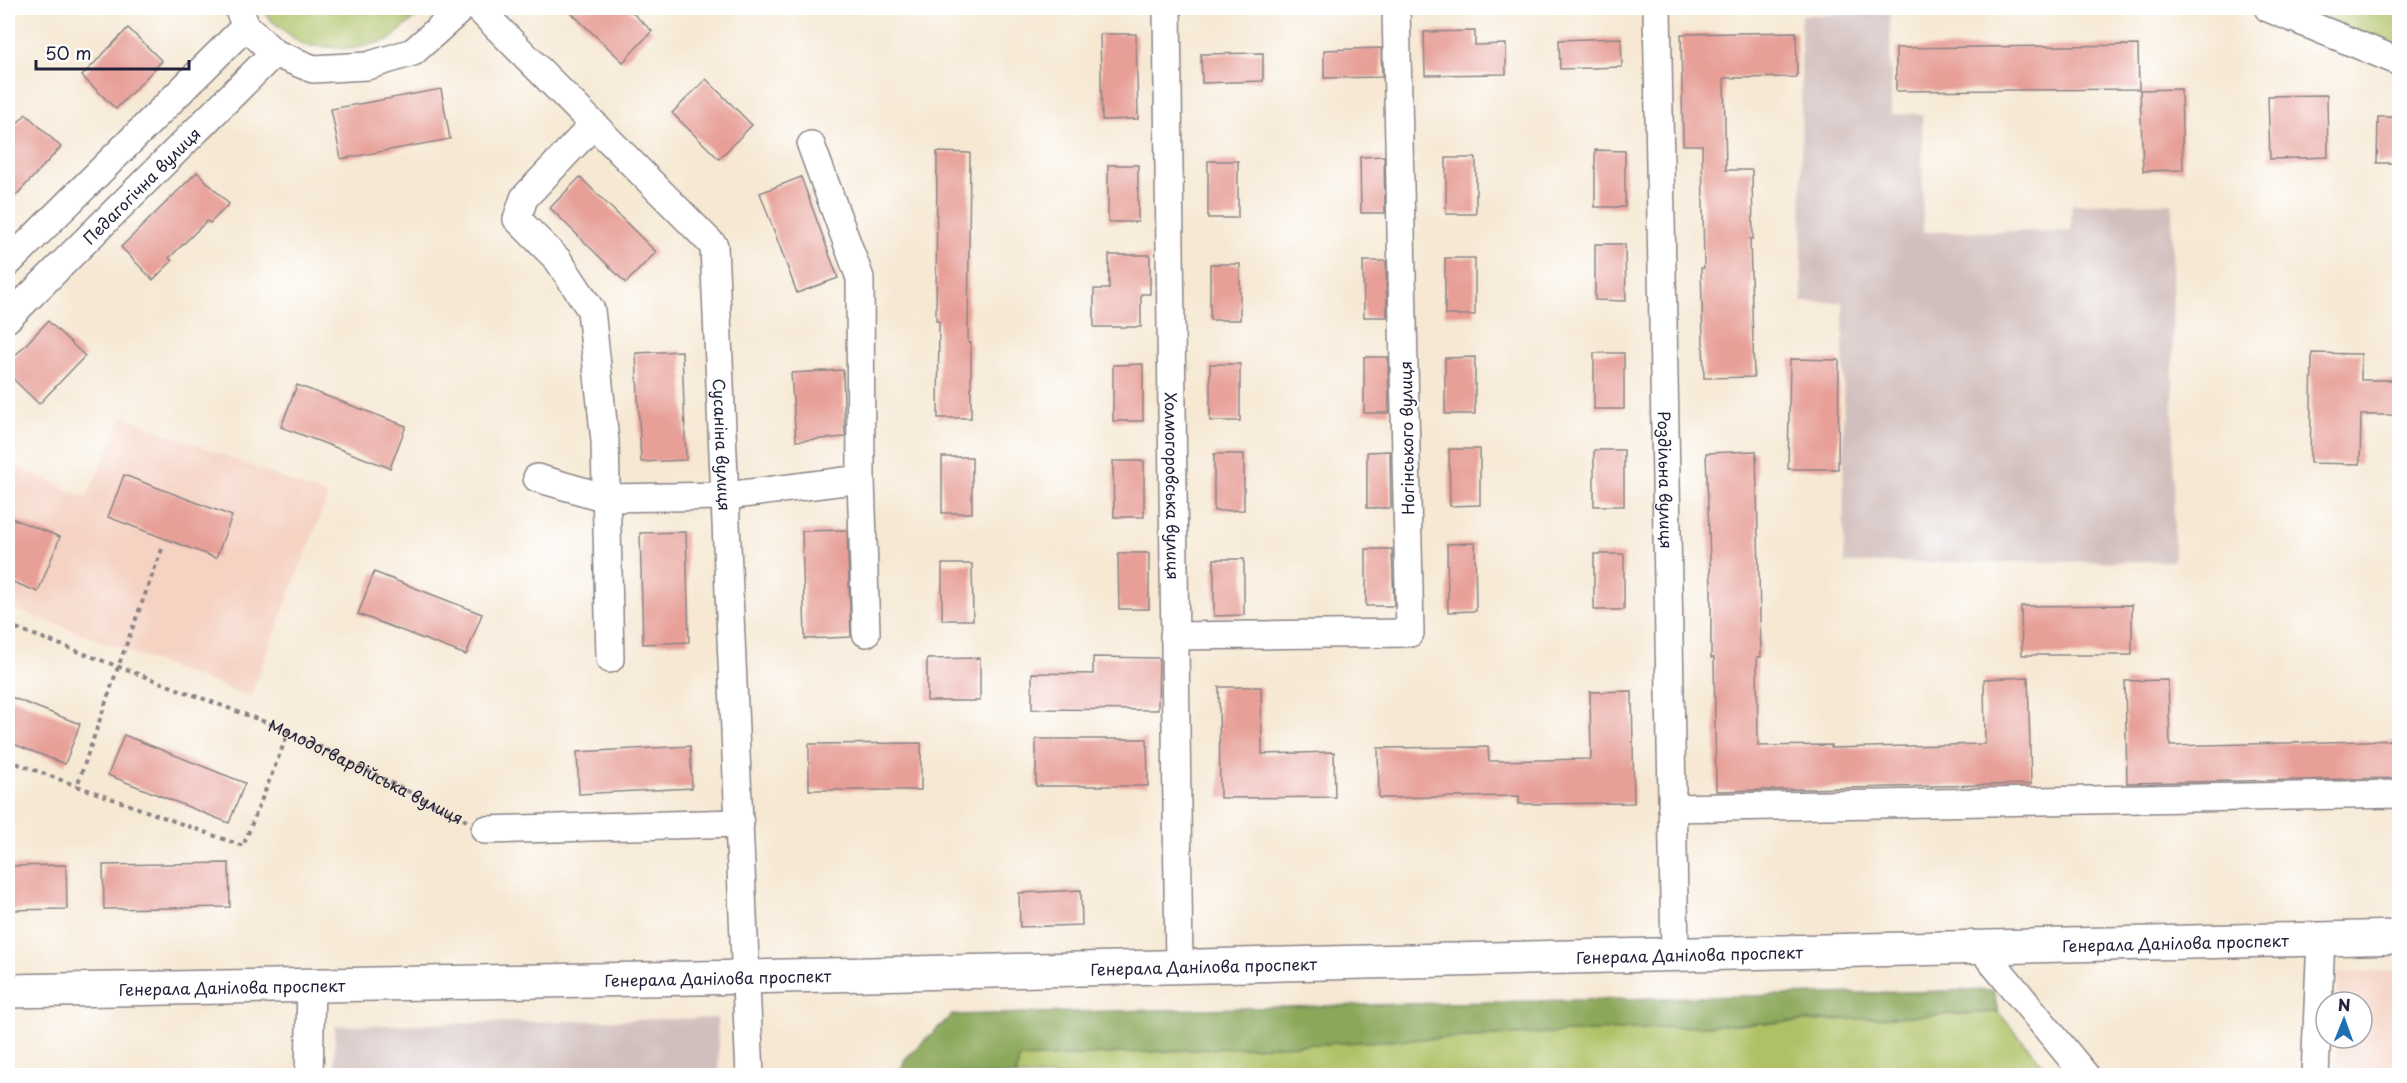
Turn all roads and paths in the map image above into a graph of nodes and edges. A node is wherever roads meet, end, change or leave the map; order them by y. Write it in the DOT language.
graph roads {
  1 [pos="462,8"];
  2 [pos="478,8"];
  3 [pos="1167,8"];
  4 [pos="1396,8"];
  5 [pos="1657,8"];
  6 [pos="2268,8"];
  7 [pos="242,17"];
  8 [pos="274,53"];
  9 [pos="2400,62"];
  10 [pos="594,124"];
  11 [pos="811,145"];
  12 [pos="11,252"];
  13 [pos="8,318"];
  14 [pos="537,478"];
  15 [pos="861,479"];
  16 [pos="726,496"];
  17 [pos="606,498"];
  18 [pos="162,549"];
  19 [pos="8,625"];
  20 [pos="866,633"];
  21 [pos="1174,636"];
  22 [pos="610,659"];
  23 [pos="118,667"];
  24 [pos="289,731"];
  25 [pos="8,760"];
  26 [pos="77,786"];
  27 [pos="2400,794"];
  28 [pos="1672,808"];
  29 [pos="740,823"];
  30 [pos="485,830"];
  31 [pos="2400,937"];
  32 [pos="2321,938"];
  33 [pos="1979,946"];
  34 [pos="1675,953"];
  35 [pos="1179,967"];
  36 [pos="747,977"];
  37 [pos="310,985"];
  38 [pos="8,991"];
  39 [pos="309,1076"];
  40 [pos="750,1076"];
  41 [pos="2086,1076"];
  42 [pos="2315,1076"];
  1 -- 8 [label="street"];
  2 -- 10 [label="street, Сусаніна вулиця"];
  3 -- 21 [label="street, Холмогоровська вулиця"];
  4 -- 21 [label="street, Ногінського вулиця"];
  5 -- 28 [label="street, Роздільна вулиця"];
  6 -- 9 [label="street"];
  7 -- 8 [label="street"];
  7 -- 12 [label="street"];
  8 -- 13 [label="street, Педагогічна вулиця"];
  10 -- 16 [label="street, Сусаніна вулиця"];
  10 -- 17 [label="street"];
  11 -- 15 [label="street"];
  14 -- 17 [label="street"];
  15 -- 16 [label="street"];
  15 -- 20 [label="street"];
  16 -- 17 [label="street"];
  16 -- 29 [label="street, Сусаніна вулиця"];
  17 -- 22 [label="street"];
  18 -- 23 [label="path"];
  19 -- 23 [label="path, Молодогвардійська вулиця"];
  21 -- 35 [label="street, Холмогоровська вулиця"];
  23 -- 24 [label="path, Молодогвардійська вулиця"];
  23 -- 26 [label="path"];
  24 -- 26 [label="path"];
  24 -- 30 [label="path, Молодогвардійська вулиця"];
  25 -- 26 [label="path"];
  27 -- 28 [label="street"];
  28 -- 34 [label="street, Роздільна вулиця"];
  29 -- 30 [label="street, Молодогвардійська вулиця"];
  29 -- 36 [label="street, Сусаніна вулиця"];
  31 -- 32 [label="main road, Генерала Данілова проспект"];
  32 -- 33 [label="main road, Генерала Данілова проспект"];
  32 -- 42 [label="street"];
  33 -- 34 [label="main road, Генерала Данілова проспект"];
  33 -- 41 [label="street"];
  34 -- 35 [label="main road, Генерала Данілова проспект"];
  35 -- 36 [label="main road, Генерала Данілова проспект"];
  36 -- 37 [label="main road, Генерала Данілова проспект"];
  36 -- 40 [label="street, Сусаніна вулиця"];
  37 -- 38 [label="main road, Генерала Данілова проспект"];
  37 -- 39 [label="street"];
}
